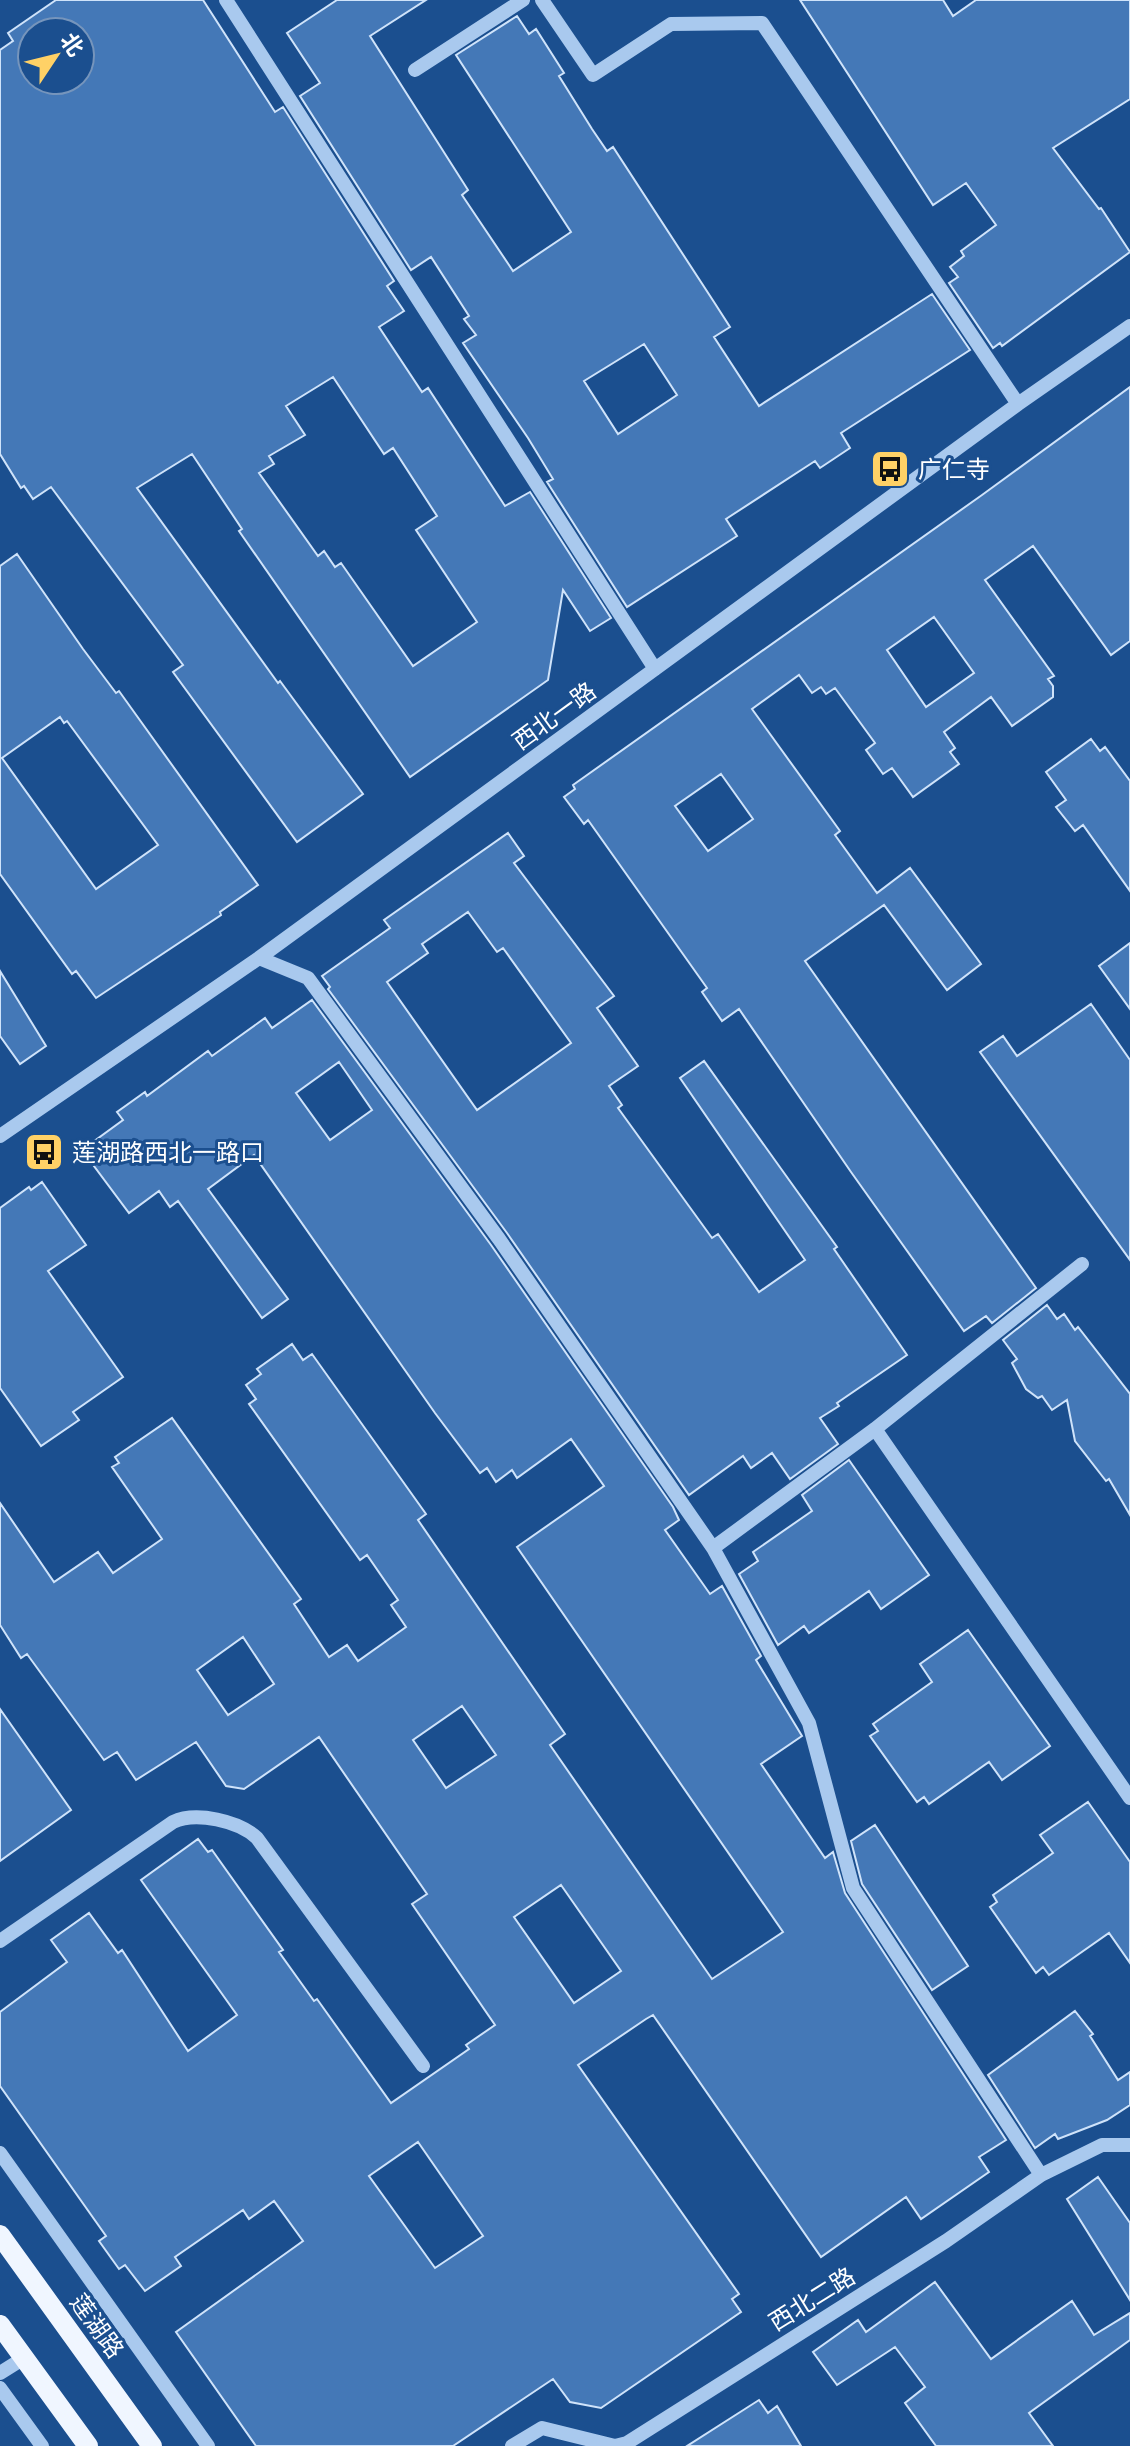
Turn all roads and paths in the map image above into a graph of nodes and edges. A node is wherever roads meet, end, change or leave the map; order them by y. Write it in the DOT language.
graph roads {
  1 [pos="226,0"];
  2 [pos="523,0"];
  3 [pos="542,0"];
  4 [pos="415,70"];
  5 [pos="1130,326"];
  6 [pos="1018,404"];
  7 [pos="655,669"];
  8 [pos="259,958"];
  9 [pos="0,1136"];
  10 [pos="1082,1264"];
  11 [pos="875,1429"];
  12 [pos="713,1548"];
  13 [pos="1130,1798"];
  14 [pos="0,1941"];
  15 [pos="423,2066"];
  16 [pos="1130,2145"];
  17 [pos="0,2153"];
  18 [pos="1041,2175"];
  19 [pos="0,2235"];
  20 [pos="0,2325"];
  21 [pos="24,2358"];
  22 [pos="0,2373"];
  23 [pos="0,2388"];
  24 [pos="42,2446"];
  25 [pos="88,2446"];
  26 [pos="152,2446"];
  27 [pos="208,2446"];
  28 [pos="512,2446"];
  1 -- 7 [label="street"];
  2 -- 4 [label="street"];
  3 -- 6 [label="street"];
  5 -- 6 [label="street, 西北一路"];
  6 -- 7 [label="street, 西北一路"];
  7 -- 8 [label="street, 西北一路"];
  8 -- 9 [label="street, 西北一路"];
  8 -- 12 [label="street"];
  10 -- 11 [label="street"];
  11 -- 12 [label="street"];
  11 -- 13 [label="street"];
  12 -- 18 [label="street"];
  14 -- 15 [label="street"];
  16 -- 18 [label="street, 西北二路"];
  17 -- 27 [label="street"];
  18 -- 28 [label="street, 西北二路"];
  19 -- 26 [label="main road, 莲湖路"];
  20 -- 21 [label="main road"];
  21 -- 22 [label="street"];
  21 -- 25 [label="main road"];
  23 -- 24 [label="street"];
}
